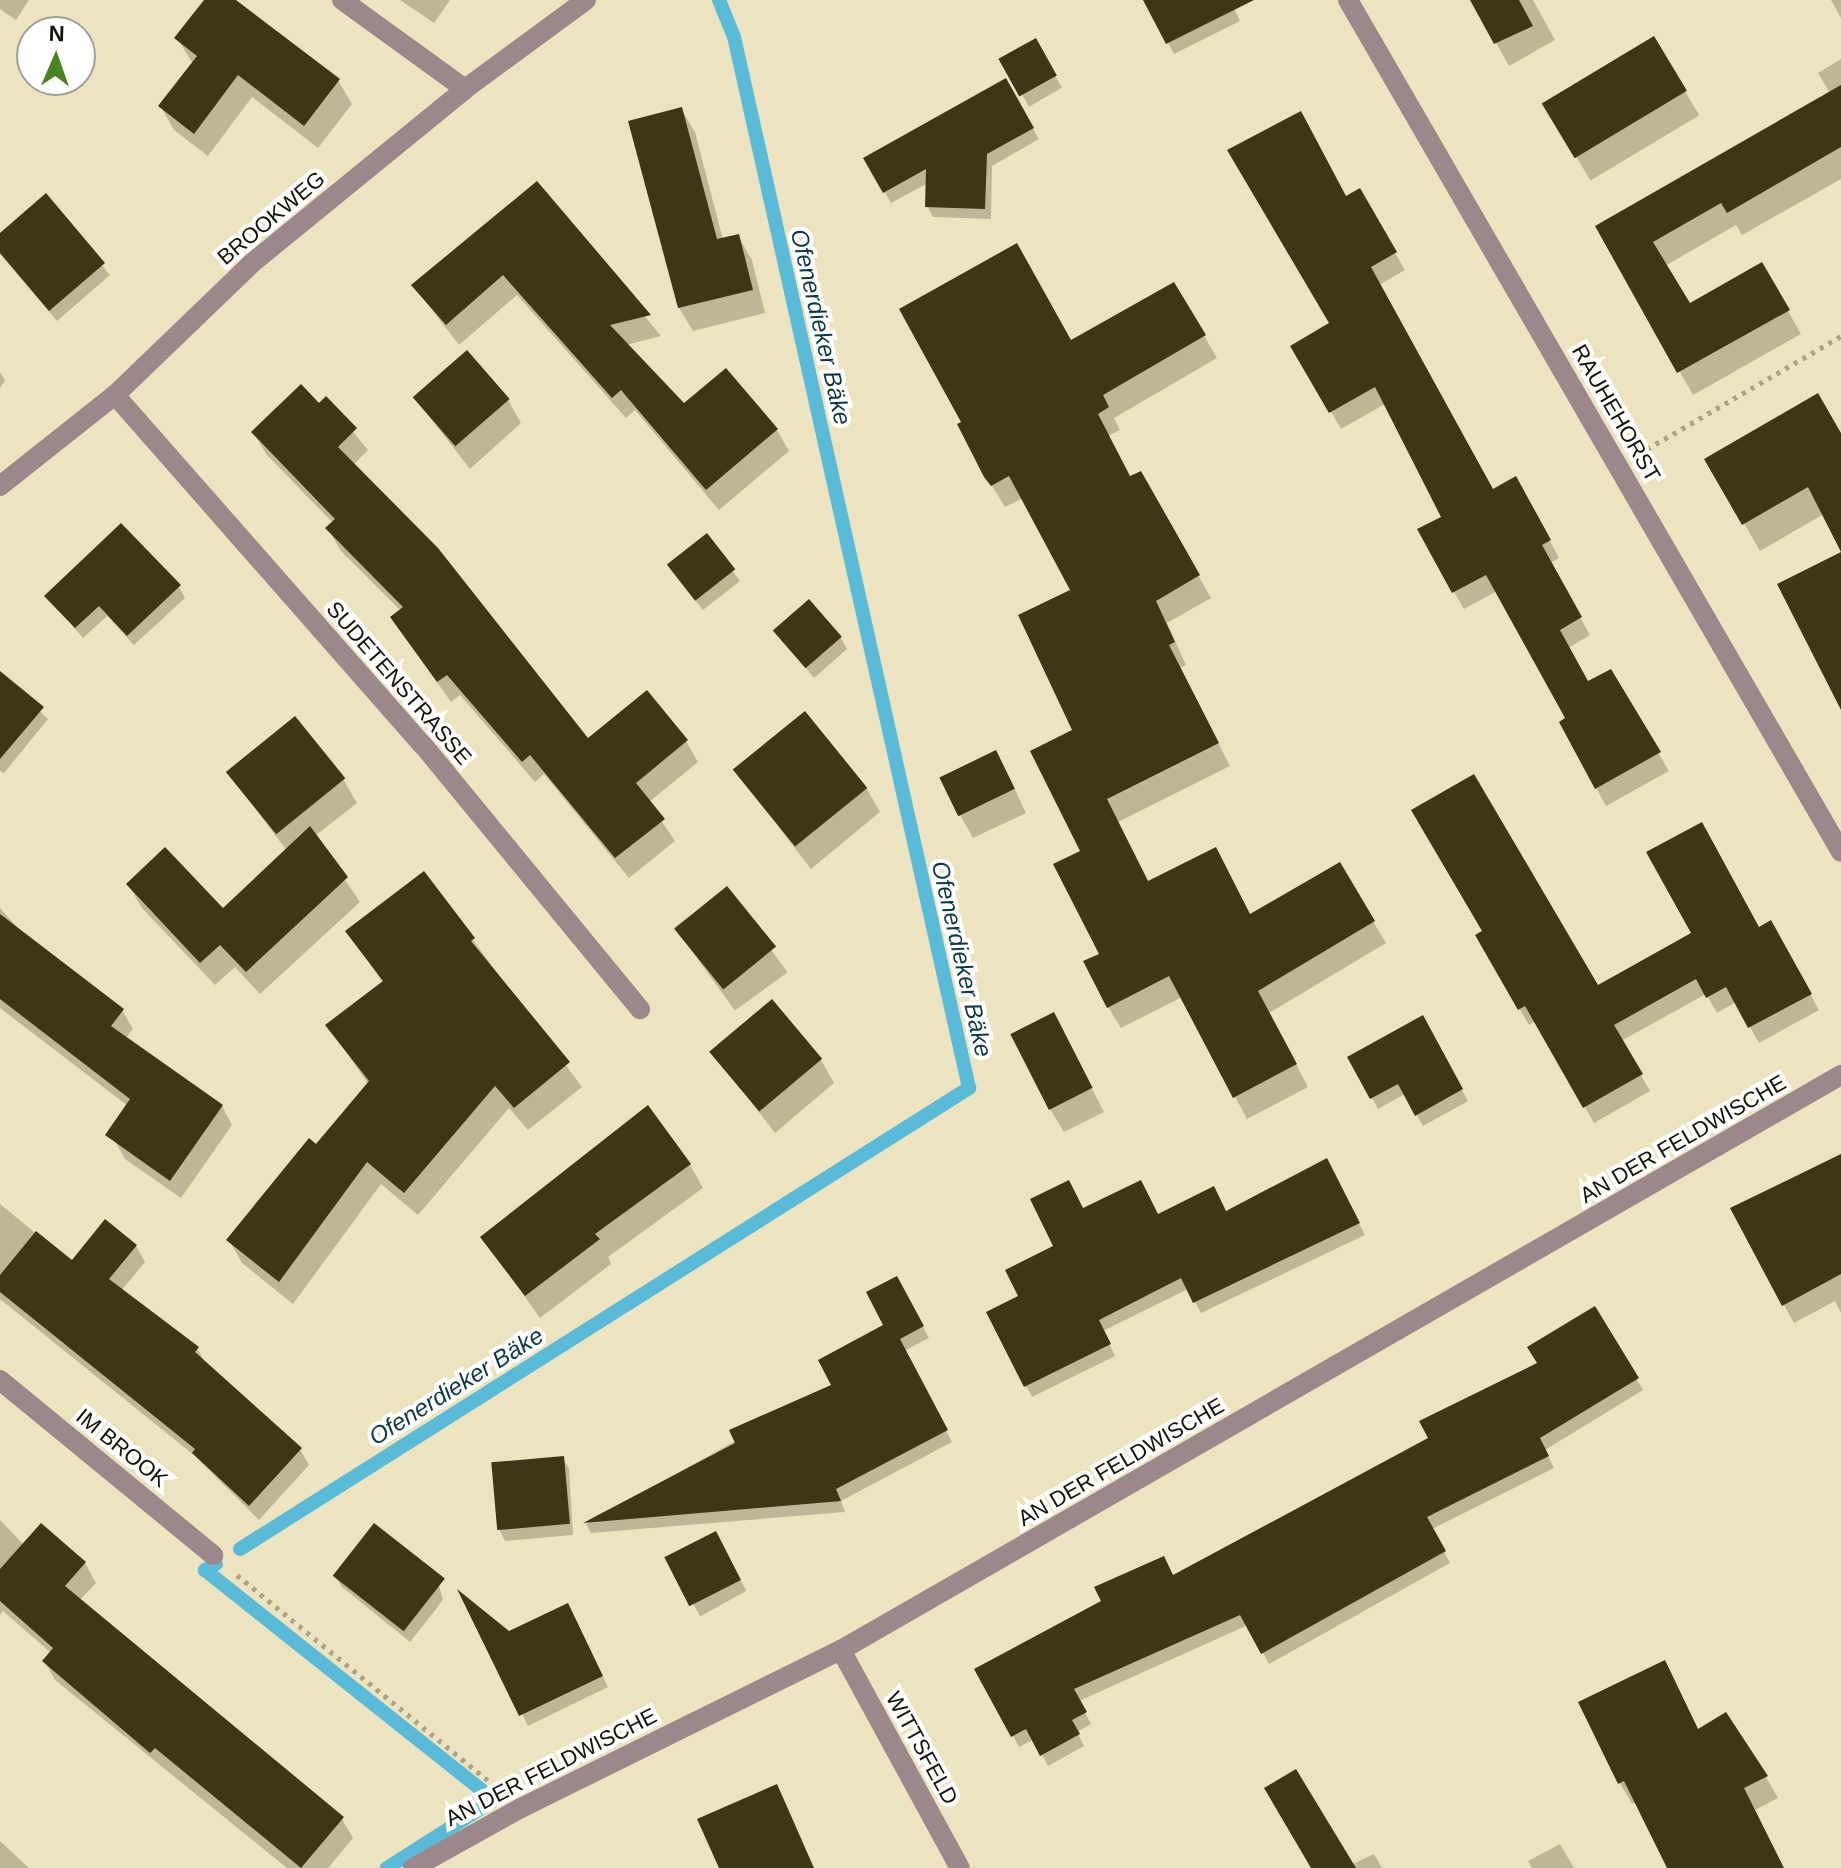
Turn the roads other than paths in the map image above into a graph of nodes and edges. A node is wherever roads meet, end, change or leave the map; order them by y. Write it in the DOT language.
graph roads {
  1 [pos="342,0"];
  2 [pos="586,0"];
  3 [pos="1348,0"];
  4 [pos="465,89"];
  5 [pos="115,395"];
  6 [pos="0,486"];
  7 [pos="1841,852"];
  8 [pos="640,1009"];
  9 [pos="1841,1075"];
  10 [pos="0,1380"];
  11 [pos="213,1555"];
  12 [pos="841,1650"];
  13 [pos="454,1842"];
  14 [pos="413,1868"];
  15 [pos="442,1868"];
  16 [pos="960,1868"];
  1 -- 4 [label="street"];
  2 -- 4 [label="street, BROOKWEG"];
  3 -- 7 [label="street, RAUHEHORST"];
  4 -- 5 [label="street, BROOKWEG"];
  5 -- 6 [label="street, BROOKWEG"];
  5 -- 8 [label="street, SUDETENSTRASSE"];
  9 -- 12 [label="street, AN DER FELDWISCHE"];
  10 -- 11 [label="street, IM BROOK"];
  12 -- 13 [label="street, AN DER FELDWISCHE"];
  12 -- 16 [label="street, WITTSFELD"];
  13 -- 14 [label="street, AN DER FELDWISCHE"];
  13 -- 15 [label="street"];
}
